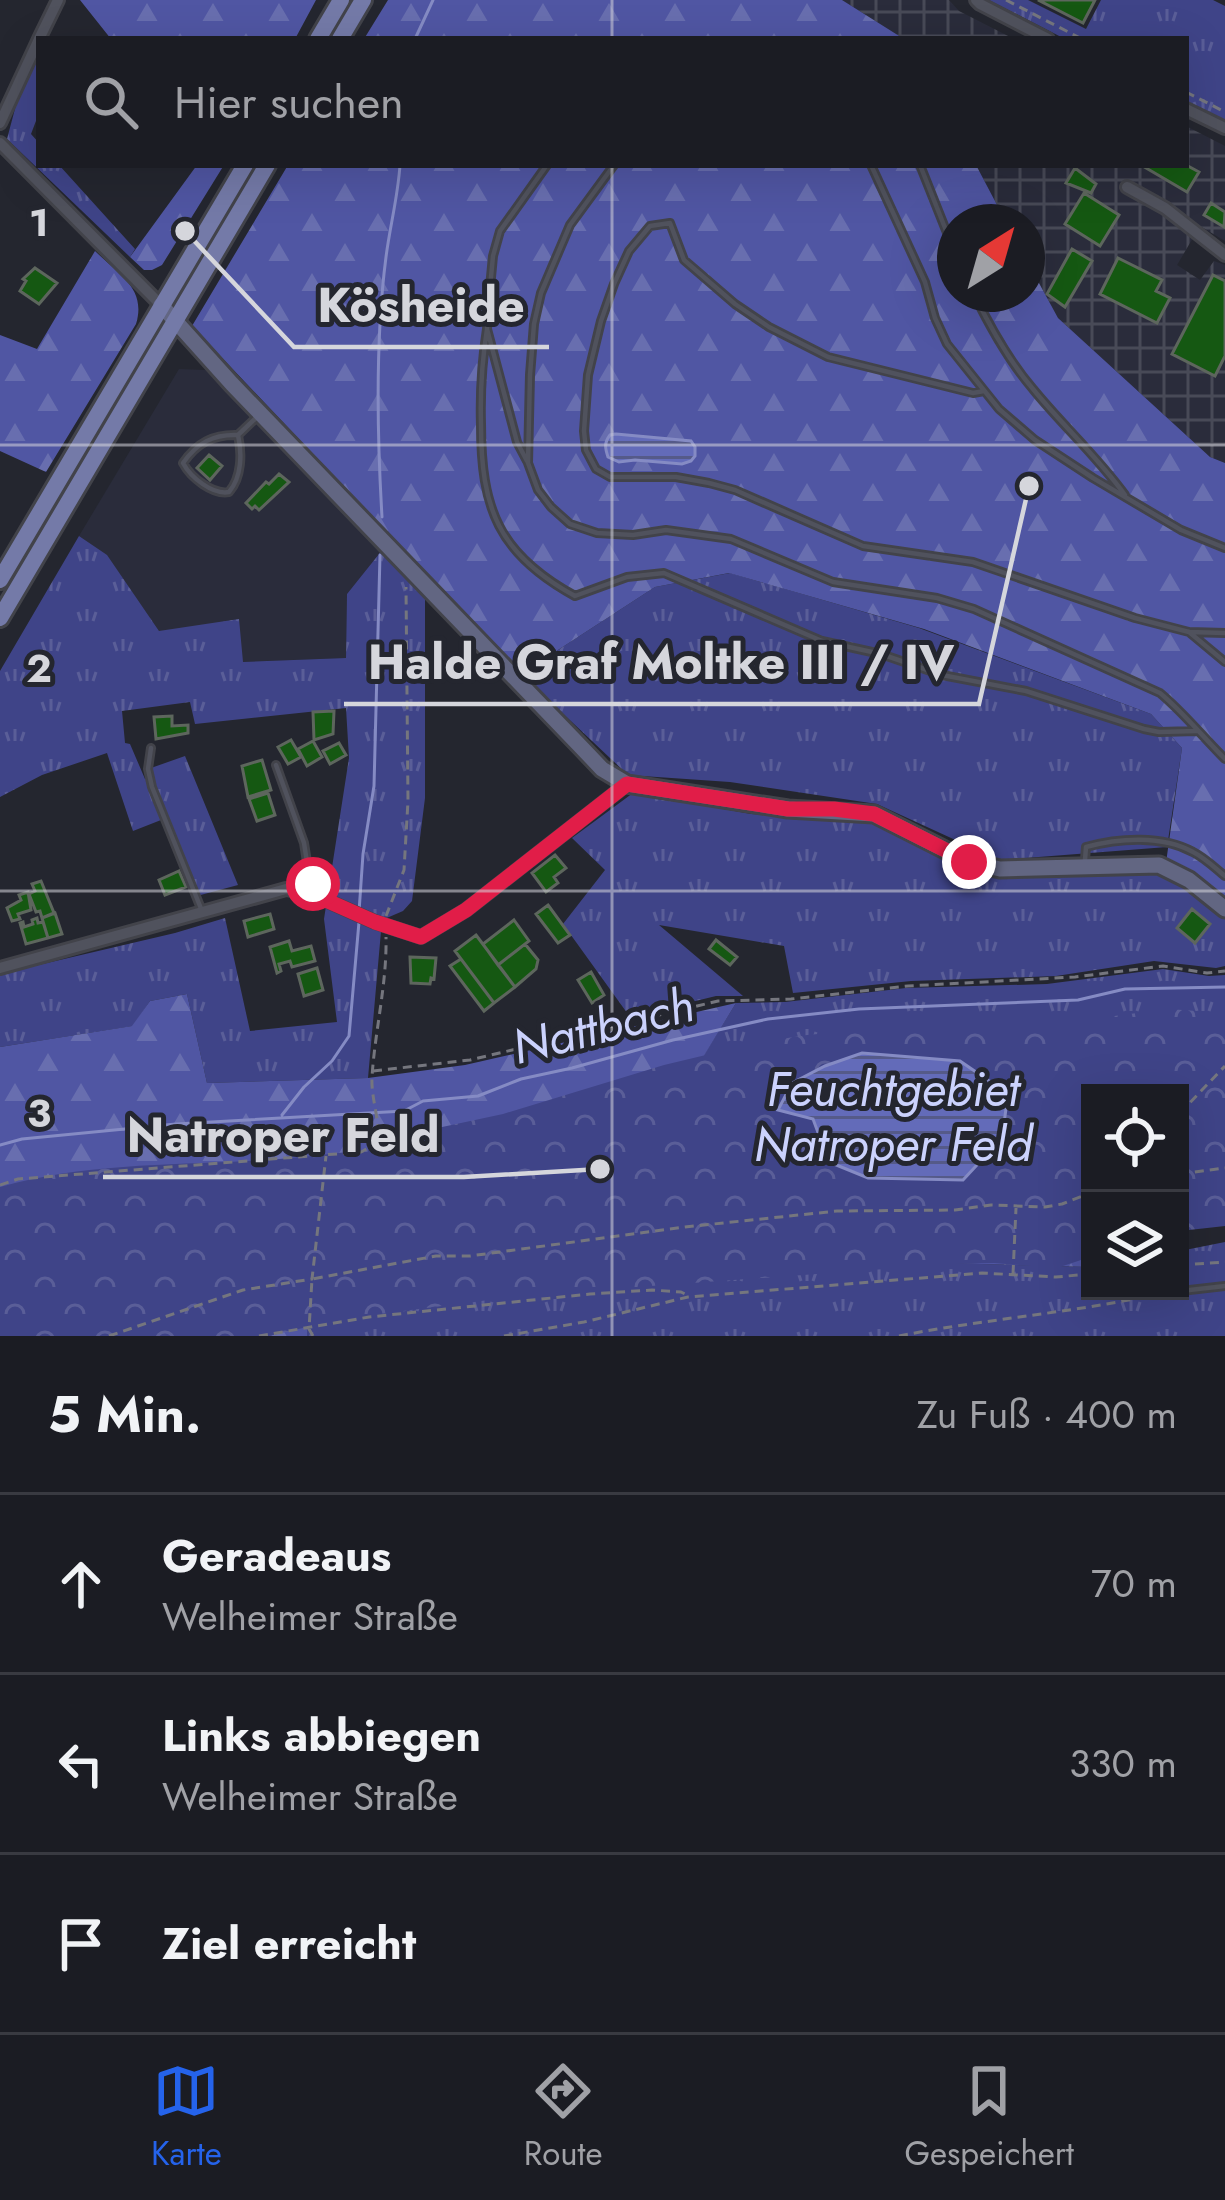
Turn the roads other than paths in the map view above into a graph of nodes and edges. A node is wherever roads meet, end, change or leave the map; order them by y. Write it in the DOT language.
graph roads {
  1 [pos="58,0"];
  2 [pos="341,0"];
  3 [pos="363,0"];
  4 [pos="976,0"];
  5 [pos="40,36"];
  6 [pos="320,36"];
  7 [pos="342,36"];
  8 [pos="1042,36"];
  9 [pos="36,45"];
  10 [pos="1189,110"];
  11 [pos="0,123"];
  12 [pos="1225,128"];
  13 [pos="0,143"];
  14 [pos="242,168"];
  15 [pos="264,168"];
  16 [pos="545,168"];
  17 [pos="612,168"];
  18 [pos="872,168"];
  19 [pos="921,168"];
  20 [pos="1126,187"];
  21 [pos="937,208"];
  22 [pos="1225,255"];
  23 [pos="160,304"];
  24 [pos="982,312"];
  25 [pos="175,320"];
  26 [pos="487,329"];
  27 [pos="984,391"];
  28 [pos="261,413"];
  29 [pos="238,435"];
  30 [pos="528,463"];
  31 [pos="1129,499"];
  32 [pos="1225,548"];
  33 [pos="0,580"];
  34 [pos="0,618"];
  35 [pos="1189,632"];
  36 [pos="1225,634"];
  37 [pos="1225,662"];
  38 [pos="1197,731"];
  39 [pos="151,748"];
  40 [pos="1225,758"];
  41 [pos="276,765"];
  42 [pos="627,784"];
  43 [pos="1085,866"];
  44 [pos="1225,876"];
  45 [pos="312,894"];
  46 [pos="1225,909"];
  47 [pos="202,911"];
  48 [pos="0,968"];
  49 [pos="1225,1286"];
  50 [pos="1189,1290"];
  1 -- 5 [label="street"];
  2 -- 6 [label="main road"];
  3 -- 7 [label="main road"];
  4 -- 8 [label="street"];
  9 -- 11 [label="street"];
  10 -- 12 [label="street"];
  13 -- 23 [label="street"];
  14 -- 23 [label="main road"];
  15 -- 25 [label="main road"];
  16 -- 26 [label="lane"];
  17 -- 30 [label="lane"];
  18 -- 27 [label="lane"];
  19 -- 21 [label="lane"];
  20 -- 22 [label="street"];
  23 -- 25 [label="street"];
  23 -- 33 [label="main road"];
  24 -- 31 [label="lane"];
  25 -- 28 [label="street"];
  25 -- 34 [label="main road"];
  26 -- 30 [label="lane"];
  26 -- 38 [label="lane"];
  27 -- 31 [label="lane"];
  27 -- 35 [label="lane"];
  28 -- 29 [label="lane"];
  28 -- 42 [label="street"];
  29 -- 29 [label="lane"];
  30 -- 38 [label="lane"];
  31 -- 32 [label="lane"];
  35 -- 36 [label="lane"];
  35 -- 37 [label="lane"];
  38 -- 40 [label="lane"];
  39 -- 47 [label="lane"];
  41 -- 45 [label="lane"];
  42 -- 43 [label="street"];
  42 -- 45 [label="street"];
  43 -- 44 [label="lane"];
  43 -- 46 [label="street"];
  45 -- 47 [label="street"];
  47 -- 48 [label="street"];
  49 -- 50 [label="lane"];
}
